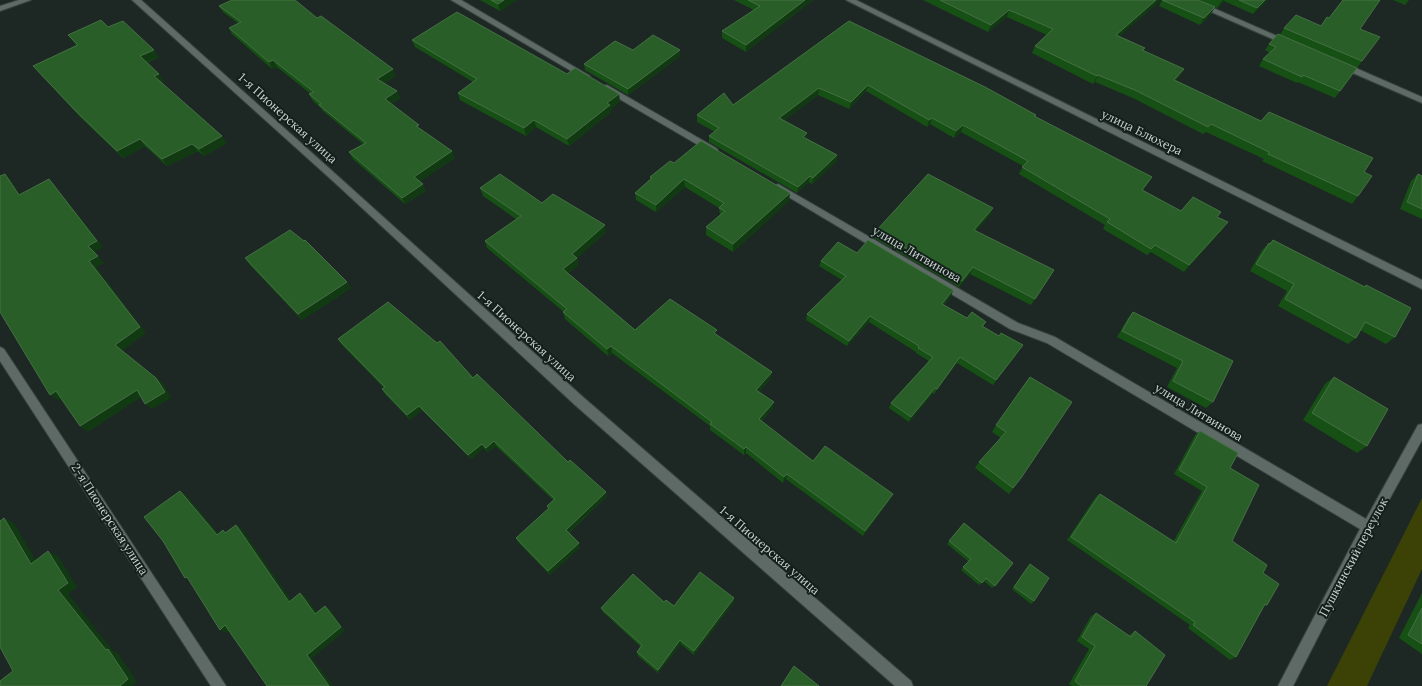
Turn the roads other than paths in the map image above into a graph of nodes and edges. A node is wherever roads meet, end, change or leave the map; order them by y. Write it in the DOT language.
graph roads {
  1 [pos="27,0"];
  2 [pos="136,0"];
  3 [pos="455,0"];
  4 [pos="850,0"];
  5 [pos="1188,0"];
  6 [pos="0,10"];
  7 [pos="1298,47"];
  8 [pos="1334,62"];
  9 [pos="1422,100"];
  10 [pos="721,154"];
  11 [pos="769,182"];
  12 [pos="1422,285"];
  13 [pos="0,352"];
  14 [pos="1422,429"];
  15 [pos="1368,527"];
  16 [pos="219,686"];
  17 [pos="906,686"];
  18 [pos="1285,686"];
  1 -- 6 [label="street"];
  2 -- 17 [label="street, 1-я Пионерская улица"];
  3 -- 10 [label="street"];
  4 -- 12 [label="street, улица Блюхера"];
  5 -- 7 [label="street"];
  8 -- 9 [label="street"];
  11 -- 15 [label="street, улица Литвинова"];
  13 -- 16 [label="street, 2-я Пионерская улица"];
  14 -- 15 [label="street, Пушкинский переулок"];
  15 -- 18 [label="street, Пушкинский переулок"];
}
